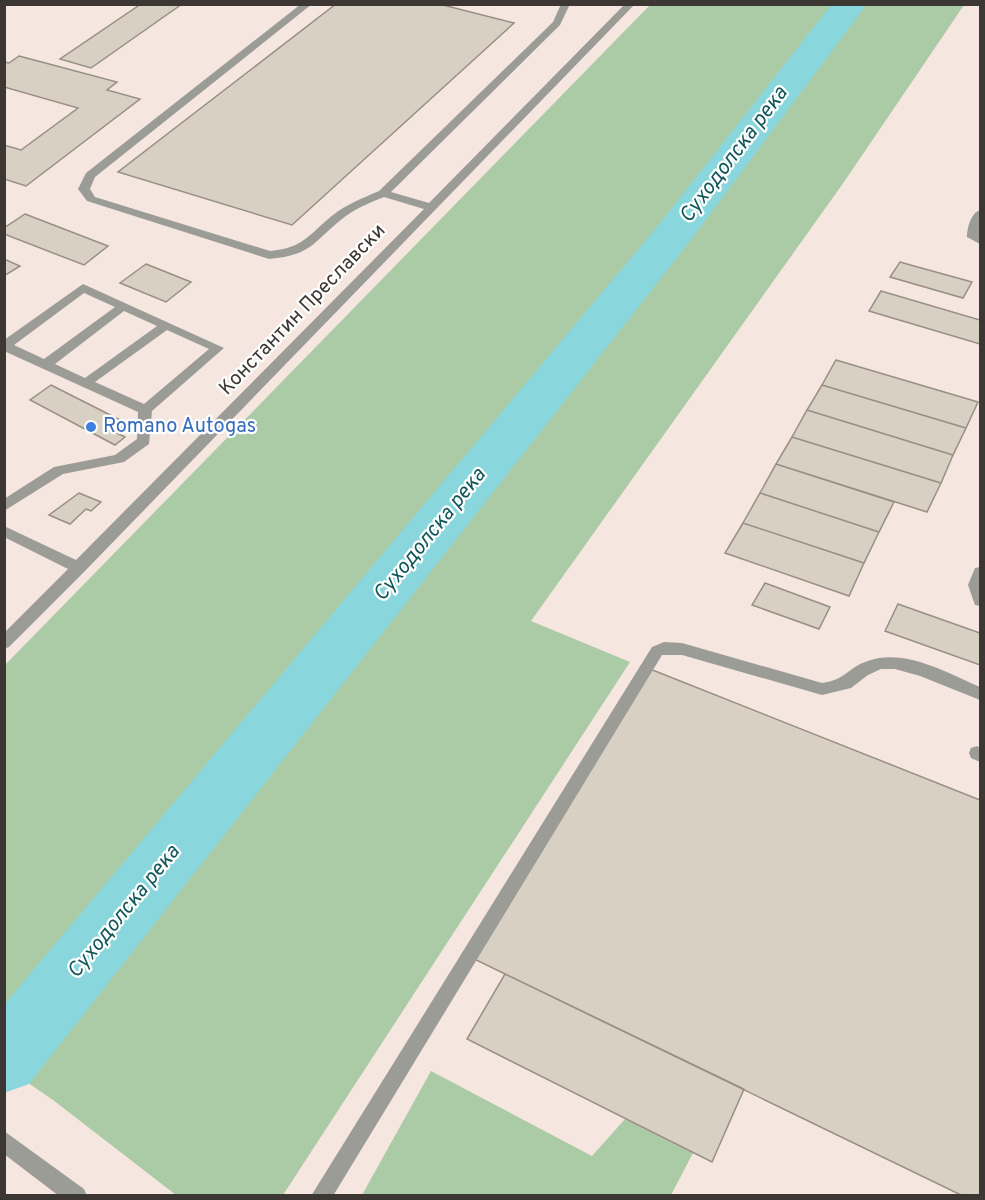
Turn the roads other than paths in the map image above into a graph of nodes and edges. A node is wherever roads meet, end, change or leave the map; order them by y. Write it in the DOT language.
graph roads {
  1 [pos="308,4"];
  2 [pos="566,4"];
  3 [pos="631,4"];
  4 [pos="383,193"];
  5 [pos="430,207"];
  6 [pos="981,213"];
  7 [pos="981,242"];
  8 [pos="123,306"];
  9 [pos="165,325"];
  10 [pos="45,365"];
  11 [pos="86,383"];
  12 [pos="145,410"];
  13 [pos="4,506"];
  14 [pos="4,531"];
  15 [pos="79,568"];
  16 [pos="981,572"];
  17 [pos="981,601"];
  18 [pos="4,643"];
  19 [pos="981,694"];
  20 [pos="9,1144"];
  21 [pos="77,1196"];
  22 [pos="321,1196"];
  1 -- 4 [label="street"];
  2 -- 4 [label="street"];
  3 -- 5 [label="street, Константин Преславски"];
  4 -- 5 [label="street"];
  5 -- 15 [label="street, Константин Преславски"];
  6 -- 7 [label="street"];
  8 -- 9 [label="street"];
  8 -- 10 [label="street"];
  8 -- 10 [label="street"];
  9 -- 11 [label="street"];
  9 -- 12 [label="street"];
  10 -- 11 [label="street"];
  11 -- 12 [label="street"];
  12 -- 13 [label="street"];
  14 -- 15 [label="street"];
  15 -- 18 [label="street, Константин Преславски"];
  16 -- 17 [label="street"];
  19 -- 22 [label="street"];
  20 -- 21 [label="street"];
}
